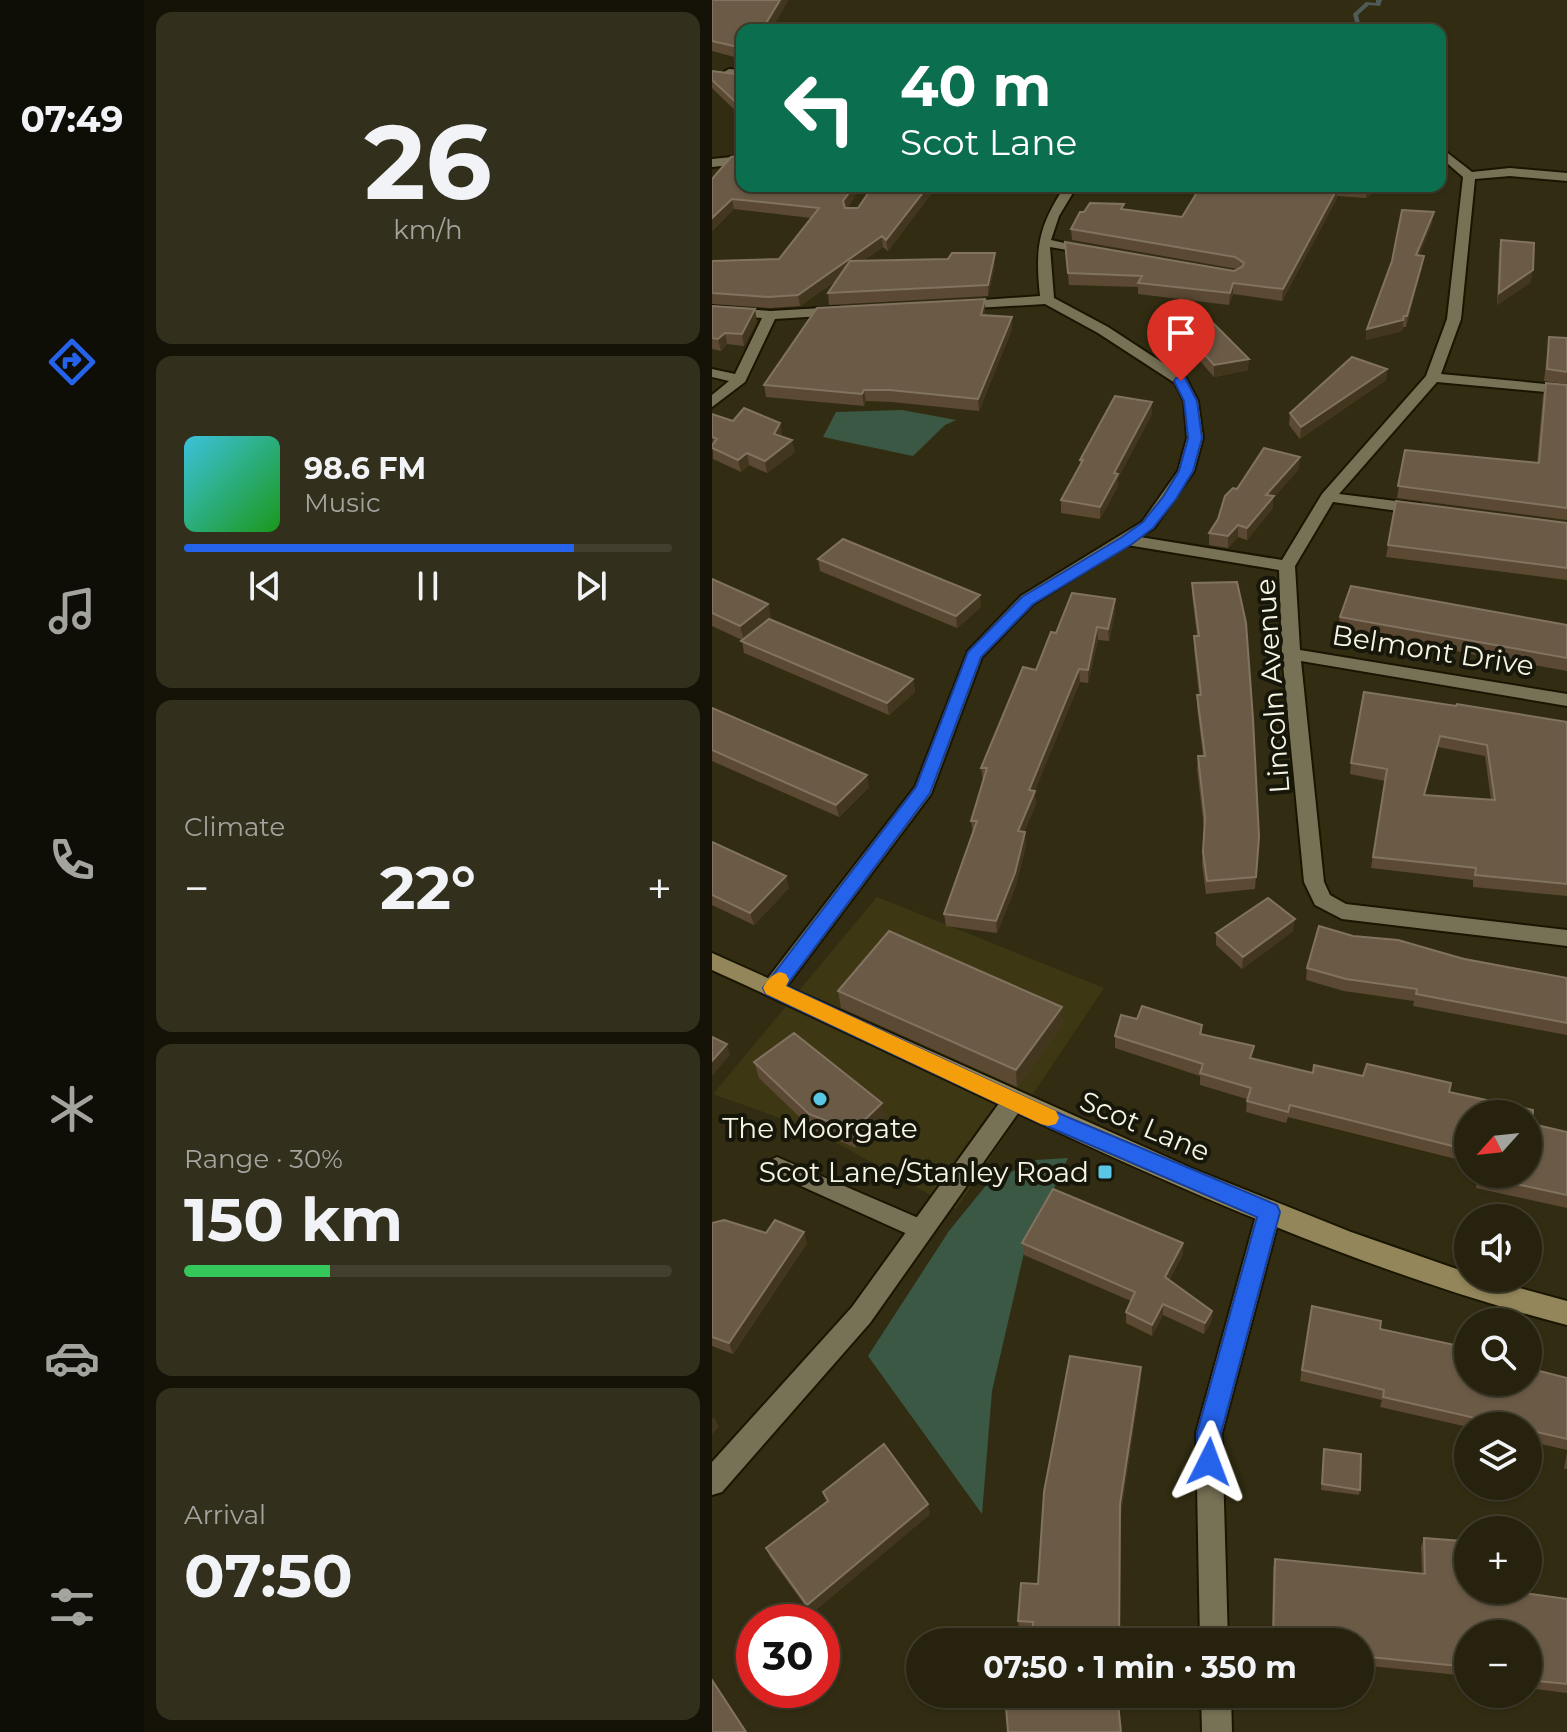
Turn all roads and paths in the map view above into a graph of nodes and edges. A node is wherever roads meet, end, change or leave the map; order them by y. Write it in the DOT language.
graph roads {
  1 [pos="729,72"];
  2 [pos="736,73"];
  3 [pos="1446,156"];
  4 [pos="736,161"];
  5 [pos="712,163"];
  6 [pos="1469,176"];
  7 [pos="1567,177"];
  8 [pos="1067,192"];
  9 [pos="1043,242"];
  10 [pos="1102,252"];
  11 [pos="1047,300"];
  12 [pos="941,305"];
  13 [pos="712,310"];
  14 [pos="857,310"];
  15 [pos="770,315"];
  16 [pos="712,373"];
  17 [pos="1433,377"];
  18 [pos="740,379"];
  19 [pos="1567,390"];
  20 [pos="712,403"];
  21 [pos="1328,497"];
  22 [pos="1432,511"];
  23 [pos="1127,540"];
  24 [pos="1287,566"];
  25 [pos="1291,654"];
  26 [pos="1567,700"];
  27 [pos="1567,938"];
  28 [pos="712,961"];
  29 [pos="773,988"];
  30 [pos="1013,1102"];
  31 [pos="777,1166"];
  32 [pos="1269,1212"];
  33 [pos="922,1230"];
  34 [pos="1567,1313"];
  35 [pos="712,1482"];
  36 [pos="1214,1628"];
  37 [pos="1216,1708"];
  38 [pos="1217,1732"];
  1 -- 2 [label="street"];
  3 -- 6 [label="street"];
  4 -- 5 [label="street"];
  6 -- 7 [label="street"];
  6 -- 17 [label="street, Lincoln Avenue"];
  8 -- 9 [label="street"];
  9 -- 10 [label="street"];
  9 -- 11 [label="street"];
  11 -- 12 [label="street"];
  11 -- 23 [label="street"];
  13 -- 15 [label="street"];
  14 -- 15 [label="street"];
  15 -- 18 [label="street"];
  16 -- 18 [label="street"];
  17 -- 19 [label="street"];
  17 -- 21 [label="street, Lincoln Avenue"];
  18 -- 20 [label="street"];
  21 -- 22 [label="street"];
  21 -- 24 [label="street, Lincoln Avenue"];
  23 -- 24 [label="street"];
  23 -- 29 [label="street"];
  24 -- 25 [label="street, Lincoln Avenue"];
  25 -- 26 [label="street, Belmont Drive"];
  25 -- 27 [label="street, Lincoln Avenue"];
  28 -- 29 [label="main road, Scot Lane"];
  29 -- 30 [label="main road, Scot Lane"];
  30 -- 32 [label="main road, Scot Lane"];
  30 -- 33 [label="street"];
  31 -- 33 [label="lane"];
  32 -- 34 [label="main road, Scot Lane"];
  32 -- 36 [label="street"];
  33 -- 35 [label="street"];
  37 -- 38 [label="street"];
}
